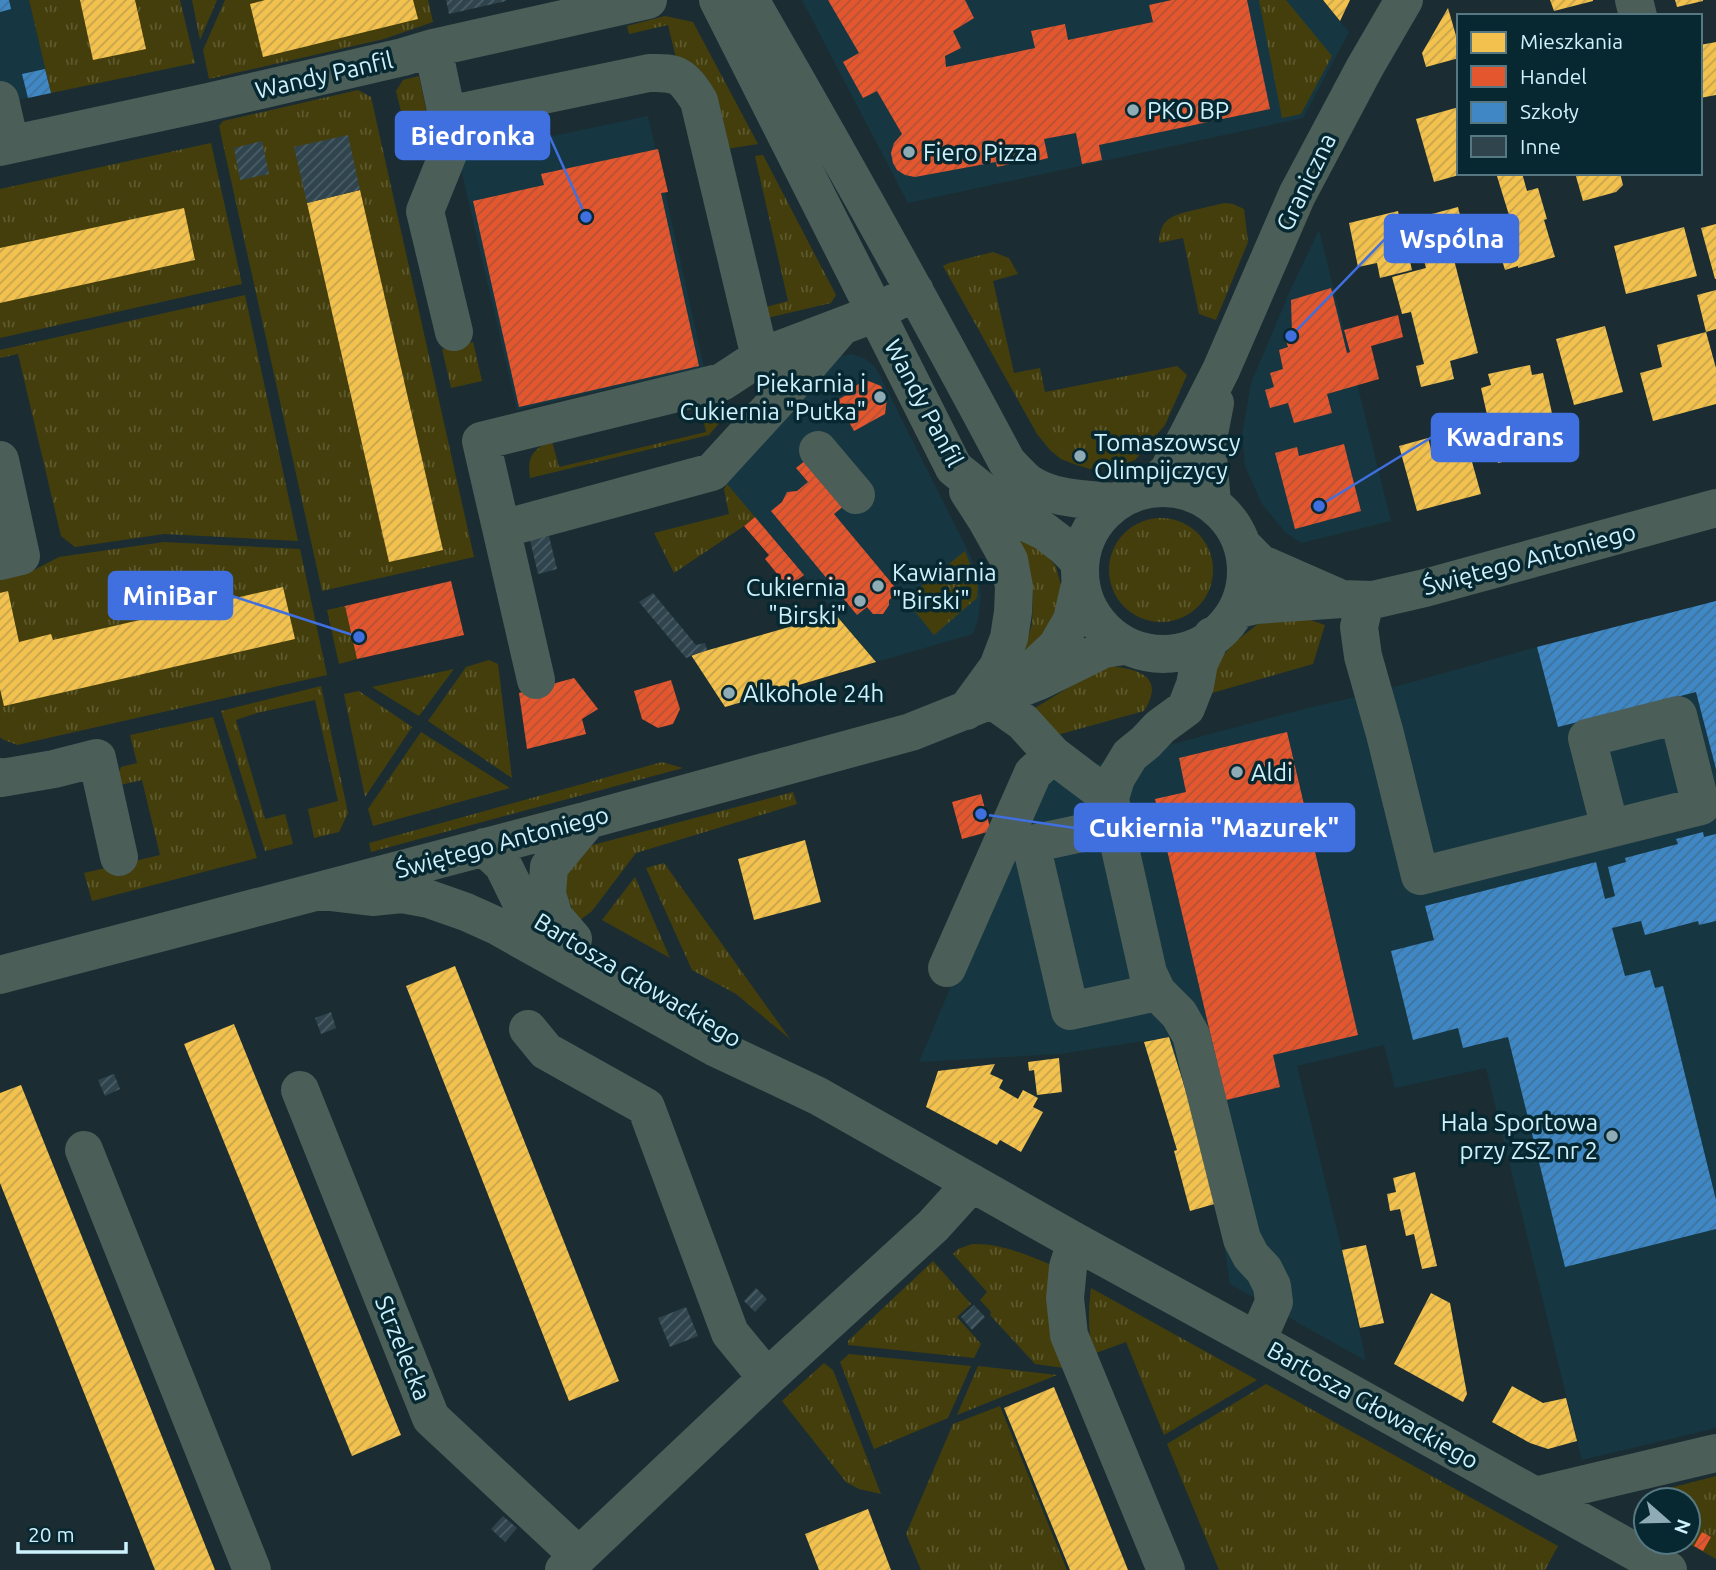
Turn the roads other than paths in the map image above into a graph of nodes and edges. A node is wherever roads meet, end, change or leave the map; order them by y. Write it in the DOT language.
graph roads {
  1 [pos="648,0"];
  2 [pos="718,0"];
  3 [pos="750,0"];
  4 [pos="1404,0"];
  5 [pos="433,48"];
  6 [pos="0,100"];
  7 [pos="447,115"];
  8 [pos="5,146"];
  9 [pos="895,256"];
  10 [pos="856,275"];
  11 [pos="915,291"];
  12 [pos="859,319"];
  13 [pos="454,332"];
  14 [pos="760,357"];
  15 [pos="1221,370"];
  16 [pos="818,450"];
  17 [pos="0,460"];
  18 [pos="954,468"];
  19 [pos="856,495"];
  20 [pos="1132,495"];
  21 [pos="1212,503"];
  22 [pos="1716,508"];
  23 [pos="502,528"];
  24 [pos="1242,545"];
  25 [pos="0,561"];
  26 [pos="1079,576"];
  27 [pos="1353,600"];
  28 [pos="1239,609"];
  29 [pos="1212,636"];
  30 [pos="1139,650"];
  31 [pos="536,680"];
  32 [pos="986,702"];
  33 [pos="1160,727"];
  34 [pos="1053,755"];
  35 [pos="0,777"];
  36 [pos="1113,812"];
  37 [pos="588,820"];
  38 [pos="1610,828"];
  39 [pos="484,847"];
  40 [pos="119,857"];
  41 [pos="321,891"];
  42 [pos="497,926"];
  43 [pos="579,946"];
  44 [pos="947,968"];
  45 [pos="0,975"];
  46 [pos="1157,992"];
  47 [pos="528,1029"];
  48 [pos="300,1090"];
  49 [pos="818,1096"];
  50 [pos="84,1150"];
  51 [pos="972,1183"];
  52 [pos="1076,1242"];
  53 [pos="1257,1340"];
  54 [pos="767,1378"];
  55 [pos="1716,1453"];
  56 [pos="1535,1496"];
  57 [pos="571,1563"];
  58 [pos="252,1570"];
  59 [pos="1166,1570"];
  60 [pos="1668,1570"];
  1 -- 5 [label="street, Wandy Panfil"];
  2 -- 10 [label="street, Wandy Panfil"];
  3 -- 9 [label="street, Wandy Panfil"];
  4 -- 15 [label="street, Graniczna"];
  5 -- 7 [label="street"];
  5 -- 8 [label="street, Wandy Panfil"];
  6 -- 8 [label="street"];
  7 -- 13 [label="street"];
  7 -- 14 [label="street"];
  9 -- 10 [label="street"];
  9 -- 11 [label="street, Wandy Panfil"];
  10 -- 12 [label="street, Wandy Panfil"];
  11 -- 12 [label="street, Wandy Panfil"];
  11 -- 20 [label="street, Wandy Panfil"];
  12 -- 14 [label="street, Wandy Panfil"];
  12 -- 18 [label="street, Wandy Panfil"];
  12 -- 23 [label="street, Wandy Panfil"];
  14 -- 23 [label="street, Wandy Panfil"];
  15 -- 20 [label="street, Graniczna"];
  15 -- 21 [label="street, Graniczna"];
  16 -- 19 [label="street"];
  17 -- 25 [label="street"];
  18 -- 26 [label="street, Wandy Panfil"];
  18 -- 32 [label="street"];
  20 -- 21 [label="street"];
  20 -- 26 [label="street"];
  21 -- 24 [label="street"];
  22 -- 27 [label="street, Świętego Antoniego"];
  23 -- 31 [label="street, Wandy Panfil"];
  24 -- 27 [label="street"];
  24 -- 28 [label="street"];
  26 -- 30 [label="street"];
  26 -- 32 [label="street, Świętego Antoniego"];
  27 -- 28 [label="street, Świętego Antoniego"];
  27 -- 38 [label="street"];
  28 -- 29 [label="street"];
  29 -- 30 [label="street"];
  29 -- 33 [label="street"];
  30 -- 32 [label="street, Świętego Antoniego"];
  30 -- 33 [label="street"];
  32 -- 34 [label="street"];
  32 -- 37 [label="street, Świętego Antoniego"];
  33 -- 36 [label="street"];
  34 -- 36 [label="street"];
  34 -- 44 [label="street"];
  35 -- 40 [label="street"];
  36 -- 46 [label="street"];
  36 -- 46 [label="street"];
  37 -- 39 [label="street, Świętego Antoniego"];
  37 -- 43 [label="street"];
  39 -- 41 [label="street, Świętego Antoniego"];
  39 -- 42 [label="street, Bartosza Głowackiego"];
  39 -- 43 [label="street, Bartosza Głowackiego"];
  41 -- 42 [label="street, Bartosza Głowackiego"];
  41 -- 45 [label="street, Świętego Antoniego"];
  42 -- 49 [label="street, Bartosza Głowackiego"];
  43 -- 49 [label="street, Bartosza Głowackiego"];
  46 -- 53 [label="street"];
  47 -- 54 [label="street"];
  48 -- 57 [label="street, Strzelecka"];
  49 -- 51 [label="street, Bartosza Głowackiego"];
  50 -- 58 [label="street"];
  51 -- 52 [label="street, Bartosza Głowackiego"];
  51 -- 54 [label="street, Strzelecka"];
  52 -- 53 [label="street, Bartosza Głowackiego"];
  52 -- 59 [label="street"];
  53 -- 56 [label="street, Bartosza Głowackiego"];
  54 -- 57 [label="street, Strzelecka"];
  55 -- 56 [label="street"];
  56 -- 60 [label="street, Bartosza Głowackiego"];
}
